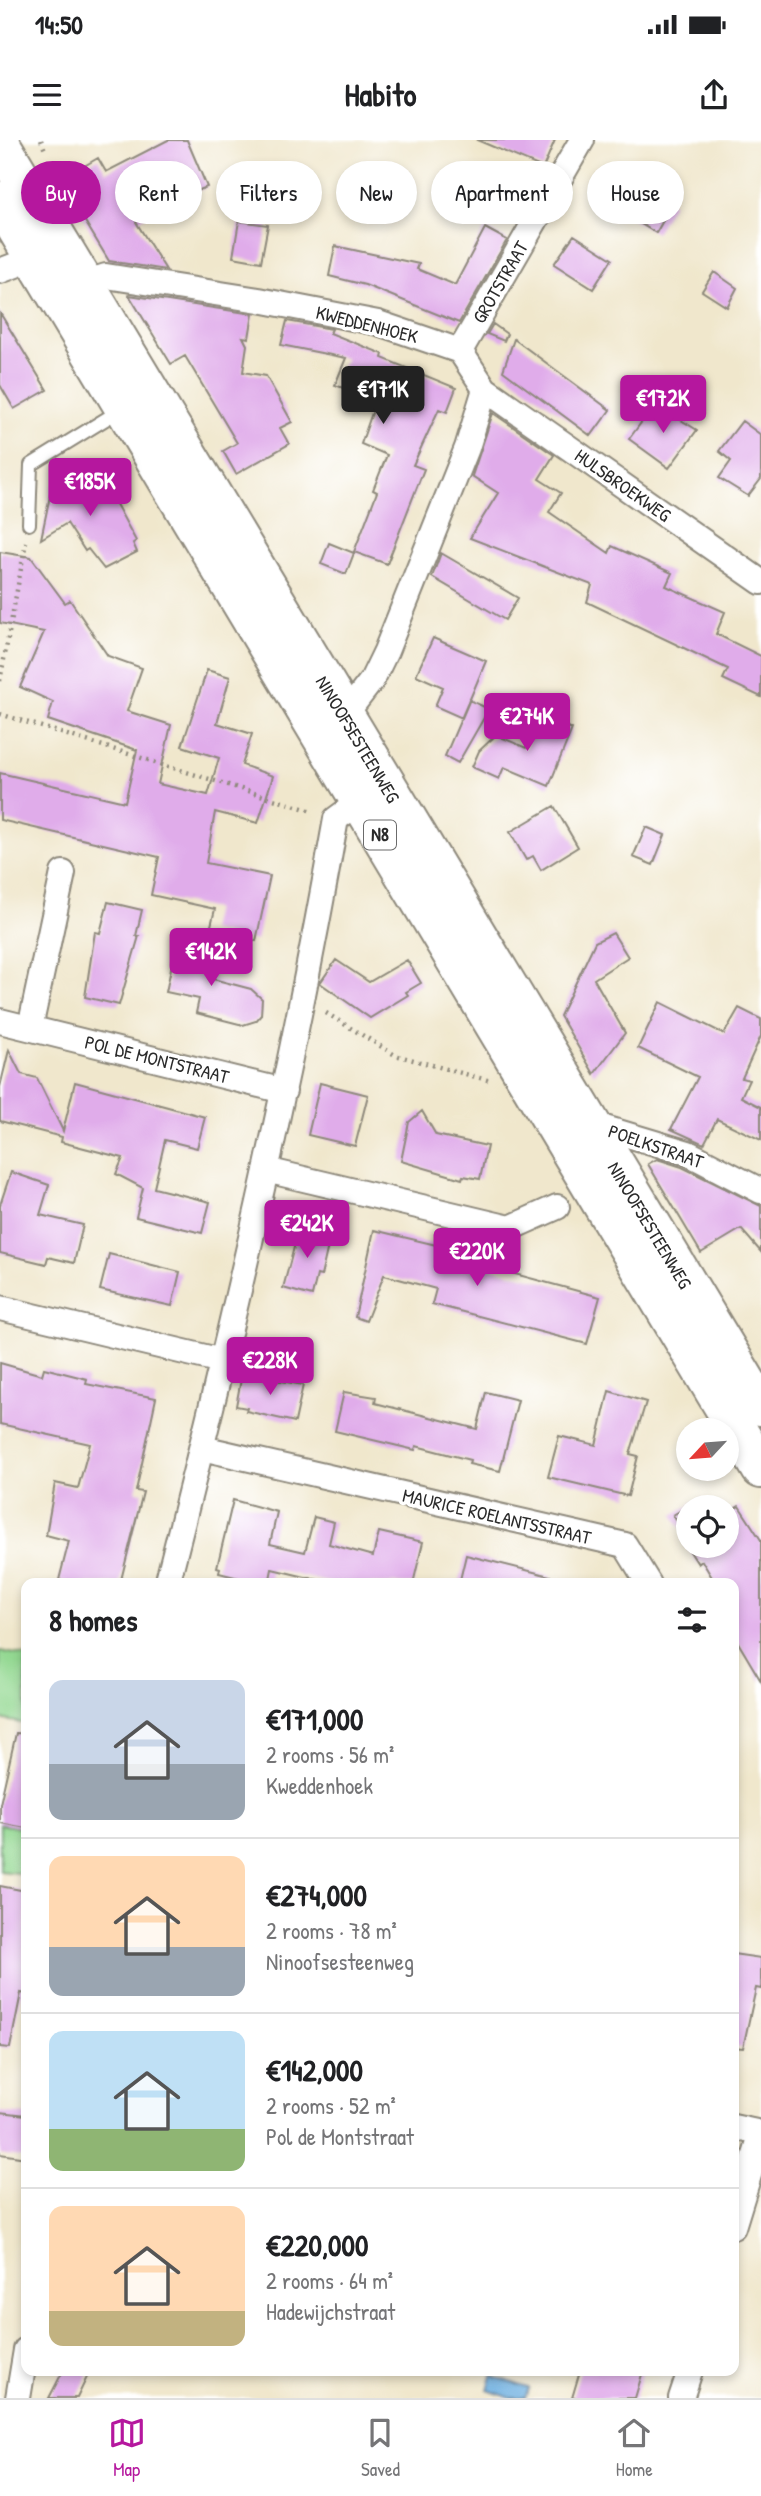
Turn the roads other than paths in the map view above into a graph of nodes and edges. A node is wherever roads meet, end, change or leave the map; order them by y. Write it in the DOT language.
graph roads {
  1 [pos="582,140"];
  2 [pos="0,143"];
  3 [pos="0,201"];
  4 [pos="17,265"];
  5 [pos="84,283"];
  6 [pos="460,351"];
  7 [pos="485,389"];
  8 [pos="122,409"];
  9 [pos="29,524"];
  10 [pos="761,582"];
  11 [pos="345,715"];
  12 [pos="348,810"];
  13 [pos="63,873"];
  14 [pos="0,1021"];
  15 [pos="30,1028"];
  16 [pos="284,1091"];
  17 [pos="588,1123"];
  18 [pos="266,1170"];
  19 [pos="761,1191"];
  20 [pos="557,1207"];
  21 [pos="0,1308"];
  22 [pos="222,1360"];
  23 [pos="761,1406"];
  24 [pos="202,1448"];
  25 [pos="761,1469"];
  26 [pos="169,1578"];
  27 [pos="645,1578"];
  28 [pos="739,2128"];
  29 [pos="761,2134"];
  30 [pos="739,2207"];
  31 [pos="22,2376"];
  32 [pos="688,2376"];
  33 [pos="18,2398"];
  34 [pos="681,2398"];
  1 -- 6 [label="street, GROTSTRAAT"];
  2 -- 5 [label="main road, NINOOFSESTEENWEG / N8"];
  3 -- 4 [label="main road, NINOOFSESTEENWEG / N8"];
  4 -- 8 [label="main road, NINOOFSESTEENWEG / N8"];
  5 -- 6 [label="street, KWEDDENHOEK"];
  5 -- 11 [label="main road, NINOOFSESTEENWEG / N8"];
  6 -- 7 [label="street"];
  7 -- 10 [label="street, HULSBROEKWEG"];
  7 -- 11 [label="street"];
  8 -- 9 [label="lane"];
  8 -- 12 [label="main road, NINOOFSESTEENWEG / N8"];
  11 -- 17 [label="main road, NINOOFSESTEENWEG / N8"];
  12 -- 16 [label="street"];
  12 -- 25 [label="main road, NINOOFSESTEENWEG / N8"];
  13 -- 15 [label="street"];
  14 -- 15 [label="street, POL DE MONTSTRAAT"];
  15 -- 16 [label="street, POL DE MONTSTRAAT"];
  16 -- 18 [label="street"];
  17 -- 19 [label="street, POELKSTRAAT"];
  17 -- 23 [label="main road, NINOOFSESTEENWEG / N8"];
  18 -- 20 [label="street"];
  18 -- 22 [label="street"];
  21 -- 22 [label="street"];
  22 -- 24 [label="street"];
  24 -- 26 [label="street"];
  24 -- 27 [label="street, MAURICE ROELANTSSTRAAT"];
  28 -- 29 [label="street"];
  29 -- 30 [label="street"];
  31 -- 33 [label="street"];
  32 -- 34 [label="street"];
}
